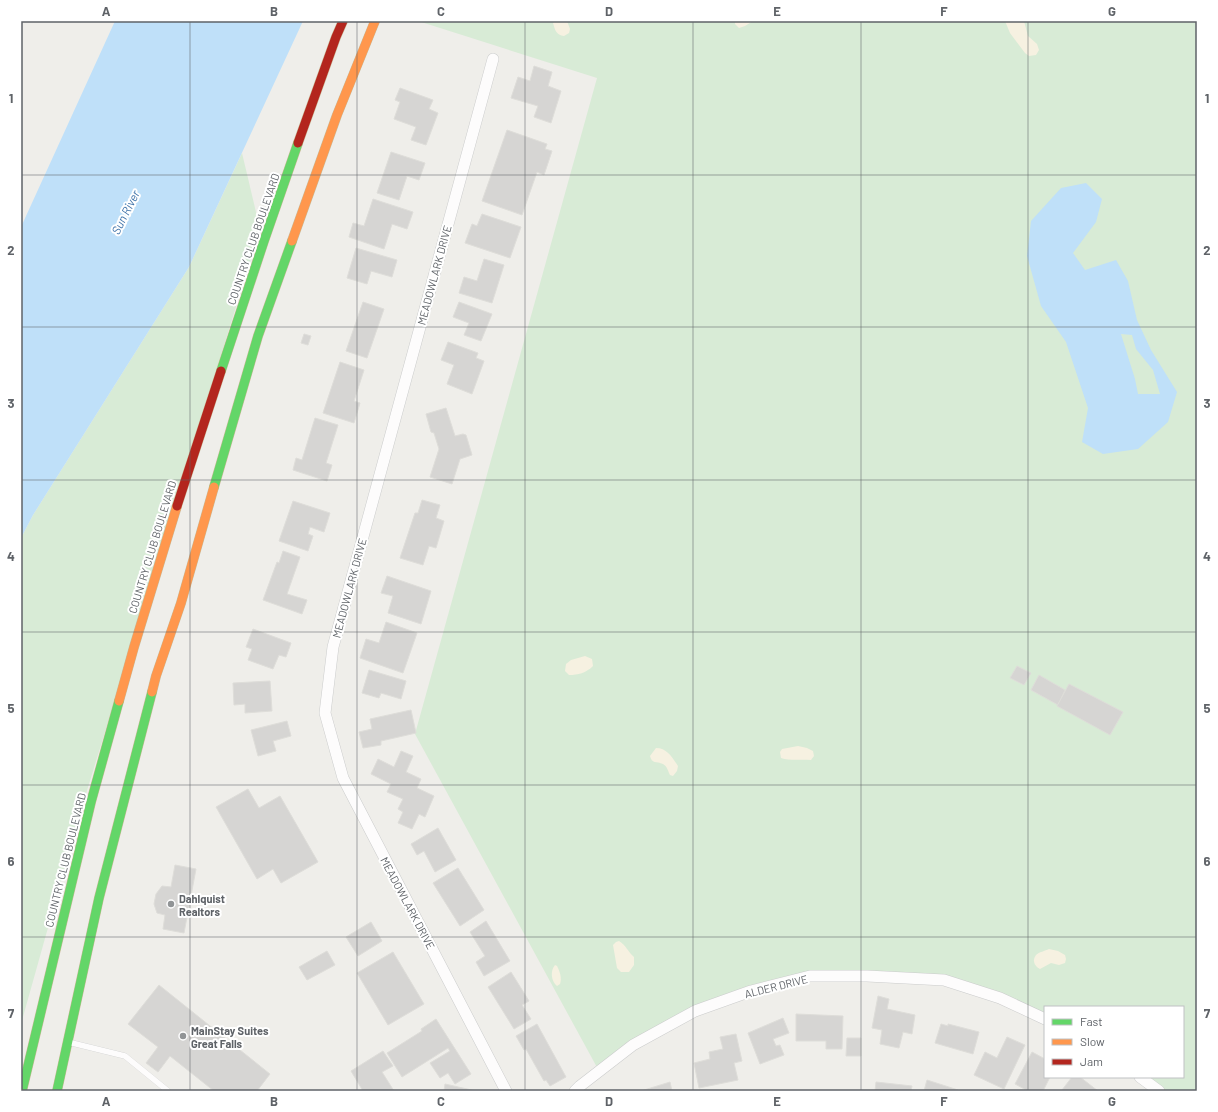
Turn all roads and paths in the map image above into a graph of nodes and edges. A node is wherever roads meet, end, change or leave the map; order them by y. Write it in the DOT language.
graph roads {
  1 [pos="343,21"];
  2 [pos="375,21"];
  3 [pos="493,59"];
  4 [pos="1044,1019"];
  5 [pos="68,1042"];
  6 [pos="1141,1078"];
  7 [pos="22,1091"];
  8 [pos="57,1091"];
  9 [pos="168,1091"];
  10 [pos="506,1091"];
  11 [pos="575,1091"];
  12 [pos="1160,1091"];
  1 -- 7 [label="highway, COUNTRY CLUB BOULEVARD"];
  2 -- 5 [label="highway"];
  3 -- 10 [label="street, MEADOWLARK DRIVE"];
  4 -- 11 [label="street, ALDER DRIVE"];
  5 -- 8 [label="highway"];
  5 -- 9 [label="lane"];
  6 -- 12 [label="street"];
}
